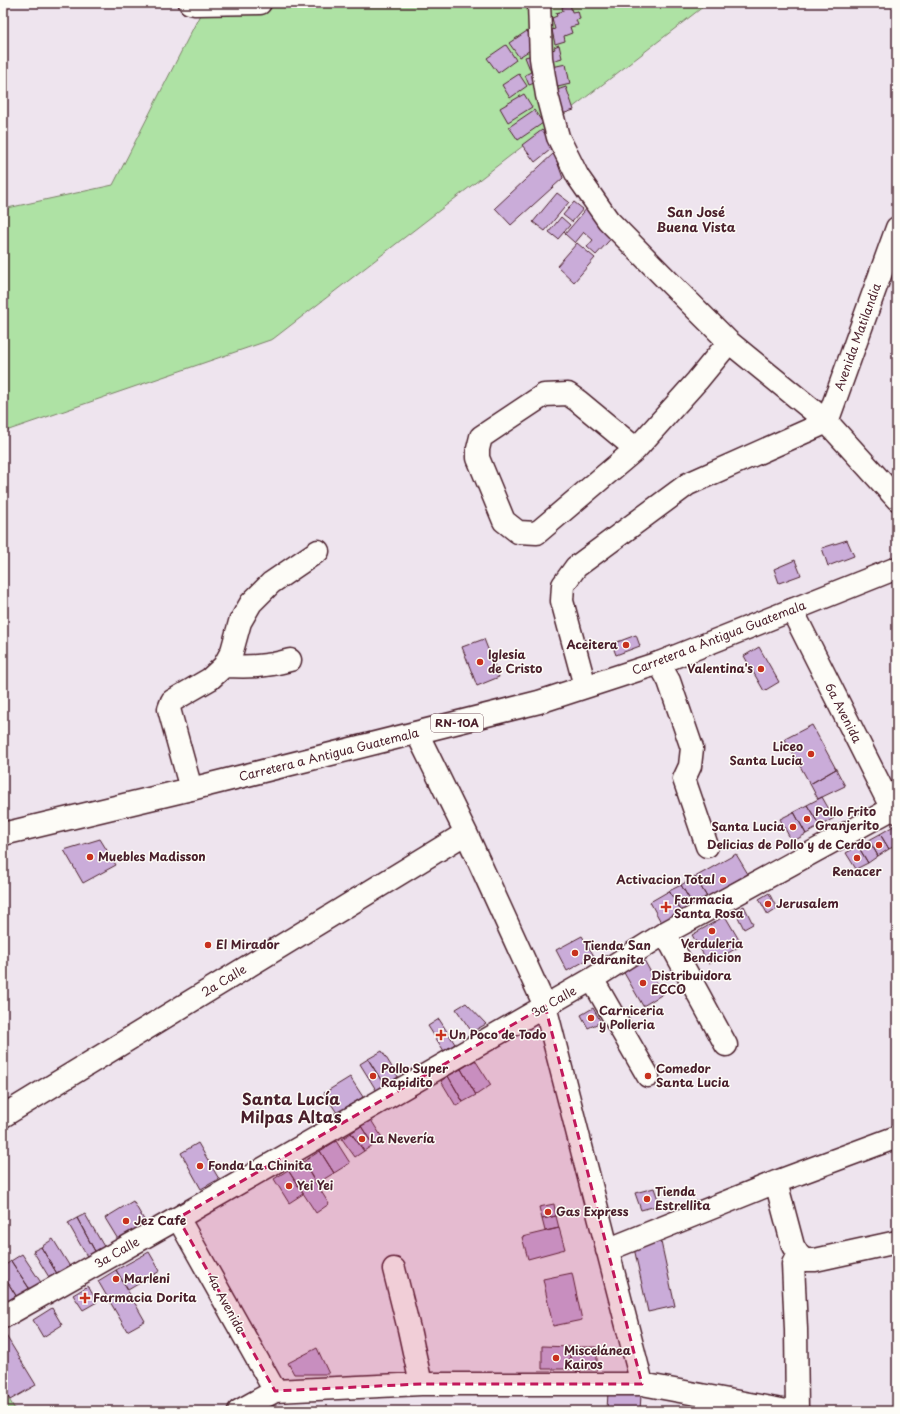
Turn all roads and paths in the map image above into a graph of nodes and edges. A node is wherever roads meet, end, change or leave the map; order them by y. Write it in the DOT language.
graph roads {
  1 [pos="190,3"];
  2 [pos="260,3"];
  3 [pos="539,3"];
  4 [pos="897,228"];
  5 [pos="729,342"];
  6 [pos="827,422"];
  7 [pos="636,449"];
  8 [pos="897,500"];
  9 [pos="318,551"];
  10 [pos="897,568"];
  11 [pos="792,610"];
  12 [pos="290,660"];
  13 [pos="659,663"];
  14 [pos="224,666"];
  15 [pos="585,686"];
  16 [pos="417,733"];
  17 [pos="191,790"];
  18 [pos="895,809"];
  19 [pos="466,833"];
  20 [pos="3,834"];
  21 [pos="707,846"];
  22 [pos="665,933"];
  23 [pos="592,980"];
  24 [pos="545,1006"];
  25 [pos="726,1045"];
  26 [pos="648,1076"];
  27 [pos="3,1116"];
  28 [pos="897,1137"];
  29 [pos="776,1182"];
  30 [pos="178,1218"];
  31 [pos="897,1242"];
  32 [pos="607,1250"];
  33 [pos="798,1254"];
  34 [pos="394,1268"];
  35 [pos="3,1317"];
  36 [pos="421,1384"];
  37 [pos="642,1384"];
  38 [pos="275,1391"];
  39 [pos="238,1411"];
  40 [pos="787,1411"];
  41 [pos="796,1411"];
  1 -- 2 [label="street"];
  3 -- 5 [label="street"];
  4 -- 6 [label="street, Avenida Matilandia"];
  5 -- 6 [label="street"];
  5 -- 7 [label="street"];
  6 -- 8 [label="street"];
  6 -- 15 [label="street"];
  7 -- 7 [label="street"];
  9 -- 14 [label="street"];
  10 -- 11 [label="street, Carretera a Antigua Guatemala / RN-10A"];
  11 -- 13 [label="street, Carretera a Antigua Guatemala / RN-10A"];
  11 -- 18 [label="street, 6a Avenida"];
  12 -- 14 [label="street"];
  13 -- 15 [label="street, Carretera a Antigua Guatemala / RN-10A"];
  13 -- 21 [label="street"];
  14 -- 17 [label="street"];
  15 -- 16 [label="street, Carretera a Antigua Guatemala / RN-10A"];
  16 -- 17 [label="street, Carretera a Antigua Guatemala / RN-10A"];
  16 -- 19 [label="street"];
  17 -- 20 [label="street, Carretera a Antigua Guatemala / RN-10A"];
  18 -- 22 [label="street, 3a Calle"];
  19 -- 24 [label="street"];
  19 -- 27 [label="street, 2a Calle"];
  22 -- 23 [label="street, 3a Calle"];
  22 -- 25 [label="street"];
  23 -- 24 [label="street, 3a Calle"];
  23 -- 26 [label="street"];
  24 -- 30 [label="street, 3a Calle"];
  24 -- 32 [label="street"];
  28 -- 29 [label="street"];
  29 -- 32 [label="street"];
  29 -- 33 [label="street"];
  30 -- 35 [label="street, 3a Calle"];
  30 -- 38 [label="street, 4a Avenida"];
  31 -- 33 [label="street"];
  32 -- 37 [label="street"];
  33 -- 41 [label="street"];
  34 -- 36 [label="street"];
  36 -- 37 [label="street"];
  36 -- 38 [label="street"];
  37 -- 40 [label="street"];
  38 -- 39 [label="street"];
}
